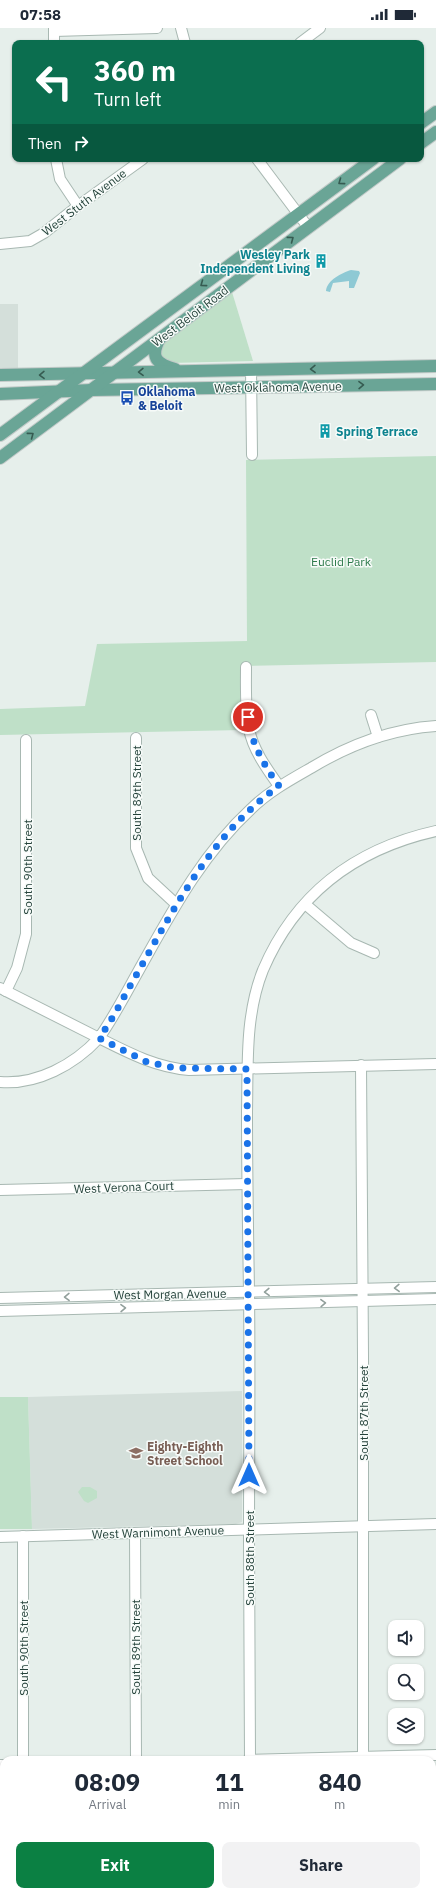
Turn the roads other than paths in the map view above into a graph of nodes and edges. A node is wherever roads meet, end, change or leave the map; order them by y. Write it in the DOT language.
graph roads {
  1 [pos="157,28"];
  2 [pos="181,28"];
  3 [pos="320,28"];
  4 [pos="54,29"];
  5 [pos="54,40"];
  6 [pos="184,40"];
  7 [pos="304,40"];
  8 [pos="436,112"];
  9 [pos="424,121"];
  10 [pos="436,132"];
  11 [pos="424,141"];
  12 [pos="57,162"];
  13 [pos="139,162"];
  14 [pos="259,162"];
  15 [pos="369,162"];
  16 [pos="396,162"];
  17 [pos="78,206"];
  18 [pos="298,214"];
  19 [pos="308,227"];
  20 [pos="0,244"];
  21 [pos="159,340"];
  22 [pos="436,366"];
  23 [pos="251,370"];
  24 [pos="184,372"];
  25 [pos="116,373"];
  26 [pos="81,374"];
  27 [pos="0,375"];
  28 [pos="436,384"];
  29 [pos="251,387"];
  30 [pos="92,390"];
  31 [pos="56,392"];
  32 [pos="0,394"];
  33 [pos="23,418"];
  34 [pos="0,435"];
  35 [pos="252,455"];
  36 [pos="0,458"];
  37 [pos="246,667"];
  38 [pos="371,715"];
  39 [pos="436,726"];
  40 [pos="378,737"];
  41 [pos="136,738"];
  42 [pos="26,740"];
  43 [pos="279,786"];
  44 [pos="436,831"];
  45 [pos="176,904"];
  46 [pos="305,904"];
  47 [pos="374,953"];
  48 [pos="3,989"];
  49 [pos="99,1038"];
  50 [pos="436,1064"];
  51 [pos="361,1065"];
  52 [pos="247,1069"];
  53 [pos="0,1082"];
  54 [pos="247,1184"];
  55 [pos="0,1190"];
  56 [pos="436,1287"];
  57 [pos="362,1289"];
  58 [pos="249,1293"];
  59 [pos="88,1296"];
  60 [pos="0,1298"];
  61 [pos="436,1300"];
  62 [pos="362,1302"];
  63 [pos="249,1305"];
  64 [pos="88,1309"];
  65 [pos="0,1311"];
  66 [pos="436,1524"];
  67 [pos="363,1526"];
  68 [pos="249,1529"];
  69 [pos="135,1533"];
  70 [pos="23,1536"];
  71 [pos="0,1537"];
  72 [pos="436,1755"];
  73 [pos="23,1756"];
  74 [pos="136,1756"];
  75 [pos="249,1756"];
  76 [pos="363,1756"];
  77 [pos="418,1756"];
  1 -- 4 [label="street"];
  2 -- 6 [label="street"];
  3 -- 7 [label="street"];
  4 -- 5 [label="street"];
  8 -- 9 [label="main road"];
  10 -- 11 [label="main road"];
  12 -- 17 [label="street"];
  13 -- 17 [label="street, West Stuth Avenue"];
  14 -- 18 [label="street"];
  15 -- 18 [label="main road, West Beloit Road, one-way"];
  16 -- 19 [label="main road, West Beloit Road"];
  17 -- 20 [label="street, West Stuth Avenue"];
  18 -- 19 [label="street"];
  18 -- 26 [label="main road, West Beloit Road, one-way"];
  21 -- 19 [label="main road, West Beloit Road, one-way"];
  21 -- 24 [label="main road"];
  21 -- 25 [label="main road, West Beloit Road"];
  22 -- 23 [label="main road, West Oklahoma Avenue, one-way"];
  23 -- 24 [label="main road, West Oklahoma Avenue"];
  23 -- 29 [label="street"];
  24 -- 25 [label="main road, West Oklahoma Avenue, one-way"];
  25 -- 26 [label="main road, West Oklahoma Avenue"];
  25 -- 30 [label="main road, West Beloit Road"];
  26 -- 27 [label="main road, West Oklahoma Avenue, one-way"];
  26 -- 31 [label="main road, West Beloit Road"];
  29 -- 28 [label="main road, West Oklahoma Avenue, one-way"];
  29 -- 30 [label="main road, West Oklahoma Avenue"];
  29 -- 35 [label="street"];
  30 -- 31 [label="main road, West Oklahoma Avenue"];
  36 -- 30 [label="main road, West Beloit Road, one-way"];
  31 -- 32 [label="main road, West Oklahoma Avenue"];
  31 -- 33 [label="main road, West Beloit Road"];
  32 -- 33 [label="main road"];
  33 -- 34 [label="main road, West Beloit Road"];
  37 -- 43 [label="street"];
  38 -- 40 [label="street"];
  39 -- 40 [label="street"];
  40 -- 43 [label="street"];
  41 -- 45 [label="street, South 89th Street"];
  42 -- 48 [label="street, South 90th Street"];
  43 -- 45 [label="street"];
  44 -- 46 [label="street, South 88th Street"];
  45 -- 49 [label="street"];
  46 -- 47 [label="street"];
  46 -- 52 [label="street, South 88th Street"];
  48 -- 49 [label="street"];
  49 -- 52 [label="street"];
  49 -- 53 [label="street"];
  50 -- 51 [label="street"];
  51 -- 52 [label="street"];
  51 -- 57 [label="street, South 87th Street"];
  52 -- 54 [label="street, South 88th Street"];
  54 -- 55 [label="street, West Verona Court"];
  54 -- 58 [label="street, South 88th Street"];
  56 -- 57 [label="street, West Morgan Avenue, one-way"];
  57 -- 58 [label="street, West Morgan Avenue, one-way"];
  57 -- 62 [label="street, South 87th Street"];
  58 -- 59 [label="street, West Morgan Avenue"];
  58 -- 63 [label="street, South 88th Street"];
  59 -- 60 [label="street, West Morgan Avenue, one-way"];
  59 -- 64 [label="street"];
  61 -- 62 [label="street, West Morgan Avenue"];
  63 -- 62 [label="street, West Morgan Avenue, one-way"];
  62 -- 67 [label="street, South 87th Street"];
  64 -- 63 [label="street, West Morgan Avenue, one-way"];
  63 -- 68 [label="street, South 88th Street"];
  64 -- 65 [label="street, West Morgan Avenue"];
  66 -- 67 [label="street, West Warnimont Avenue"];
  67 -- 68 [label="street, West Warnimont Avenue"];
  67 -- 76 [label="street, South 87th Street"];
  68 -- 69 [label="street, West Warnimont Avenue"];
  68 -- 75 [label="street, South 88th Street"];
  69 -- 70 [label="street, West Warnimont Avenue"];
  69 -- 74 [label="street, South 89th Street"];
  70 -- 71 [label="street, West Warnimont Avenue"];
  70 -- 73 [label="street, South 90th Street"];
  72 -- 77 [label="street"];
}
